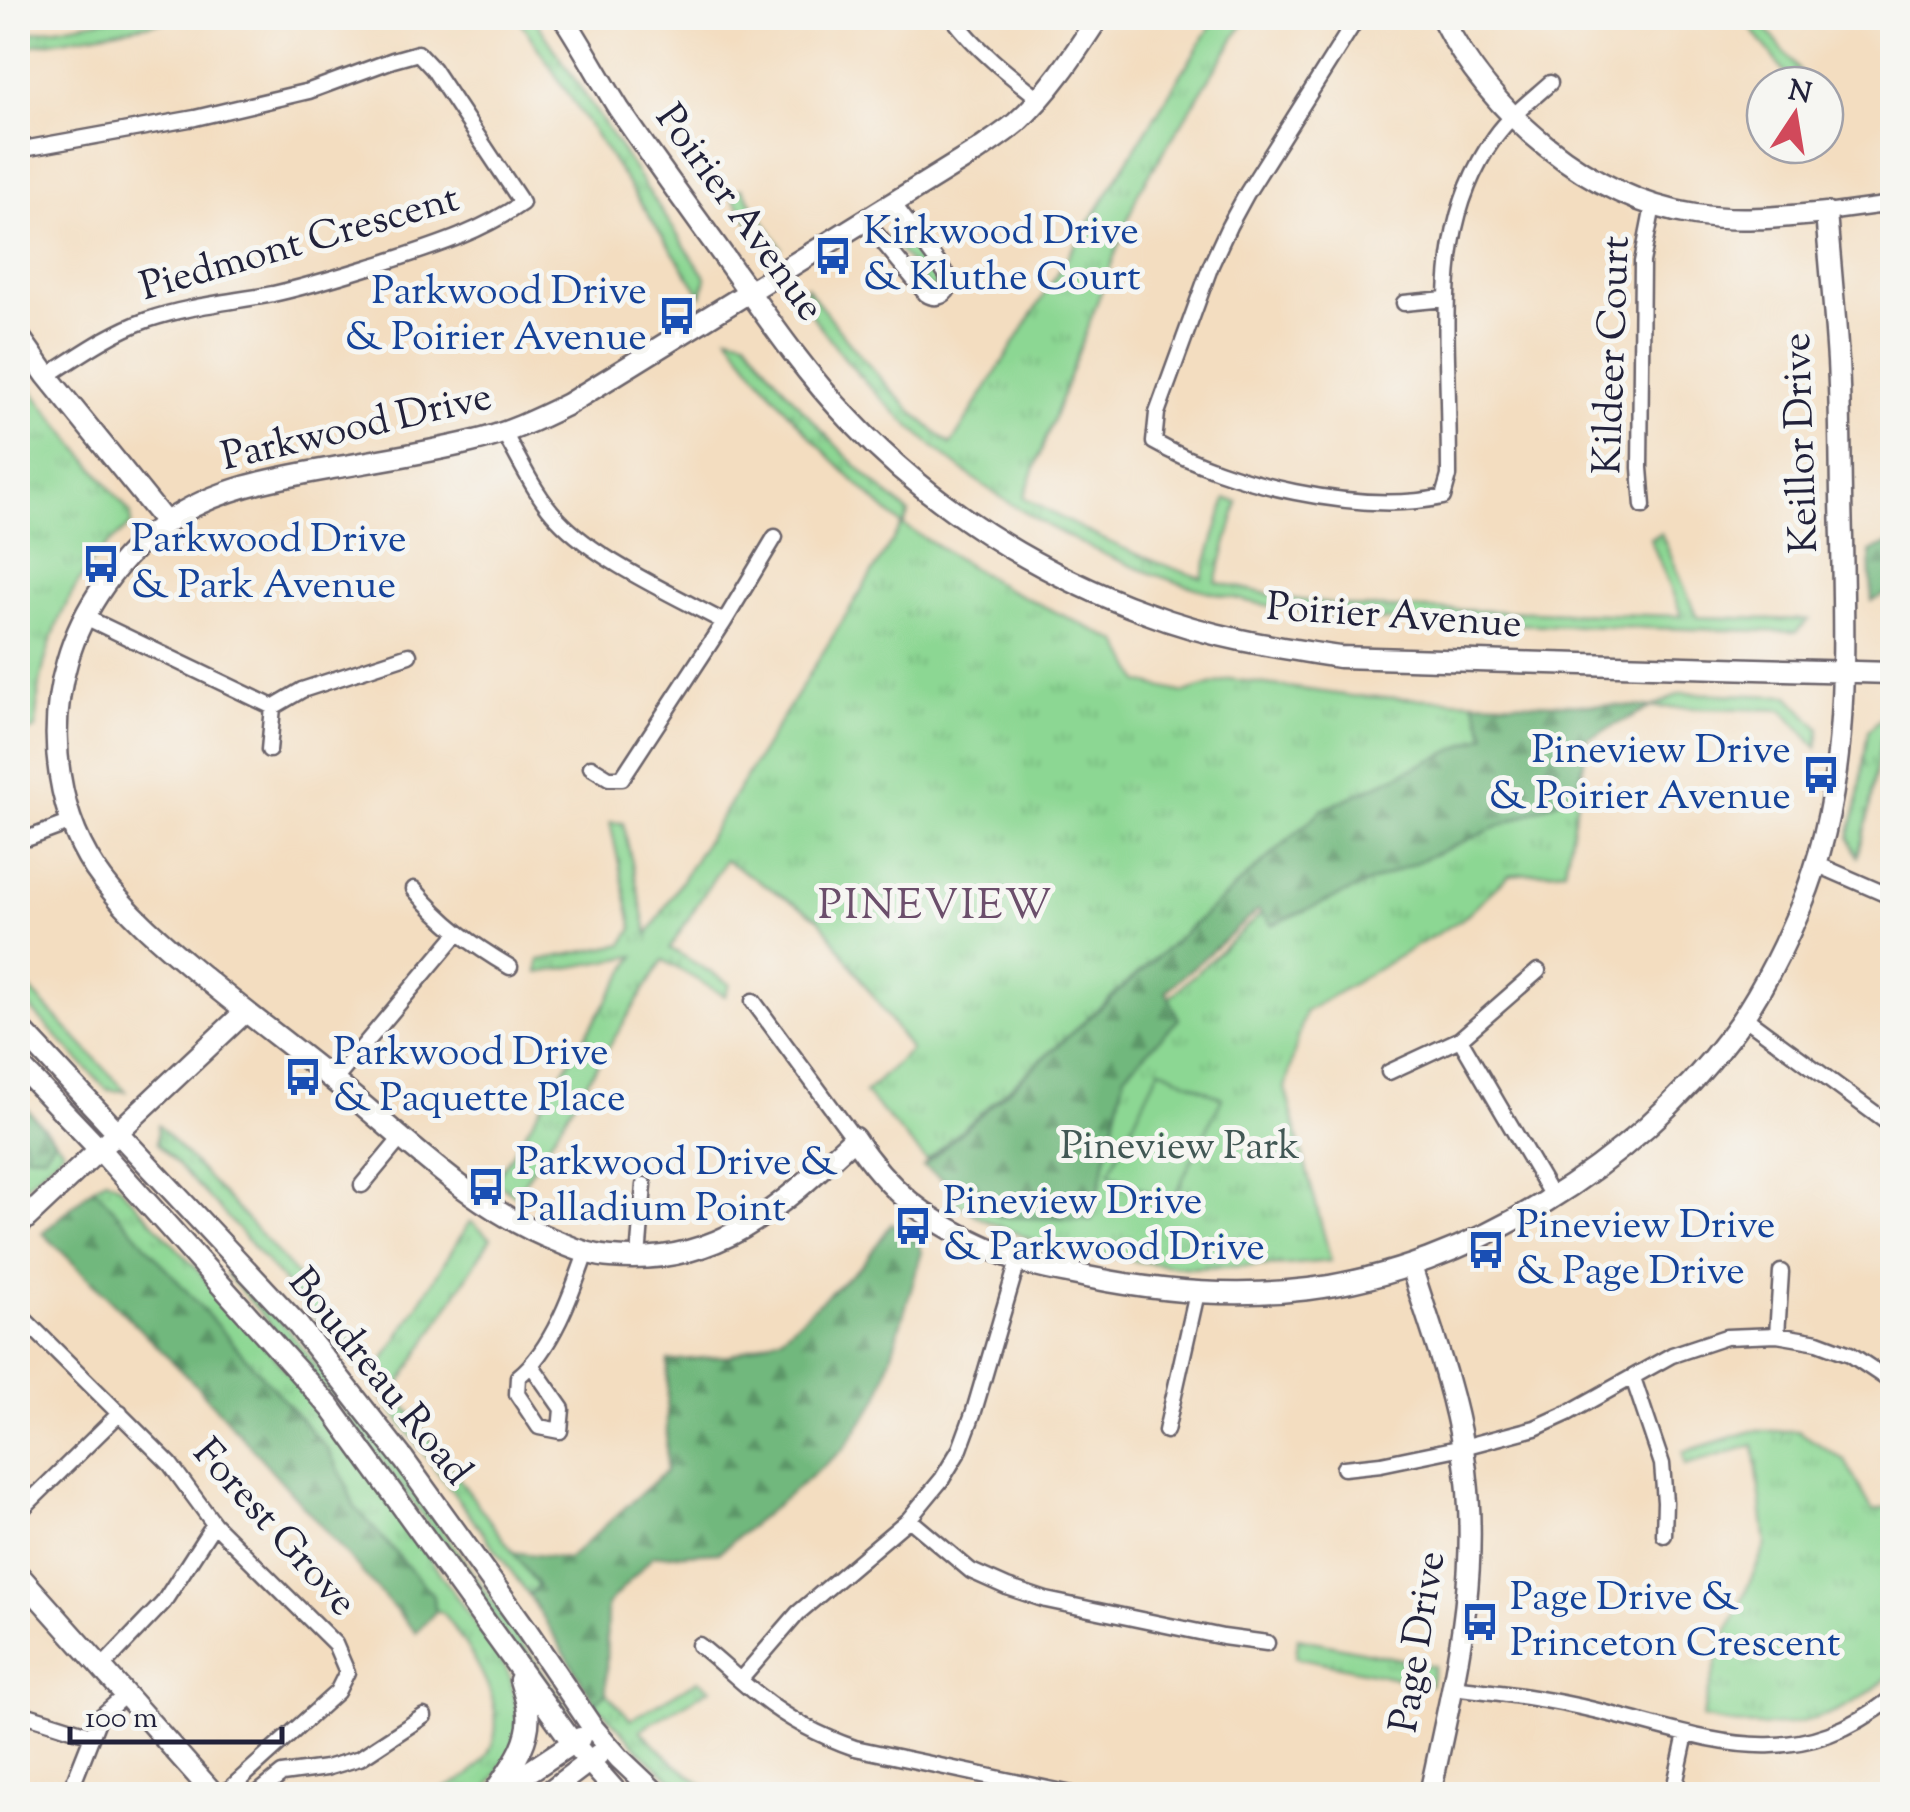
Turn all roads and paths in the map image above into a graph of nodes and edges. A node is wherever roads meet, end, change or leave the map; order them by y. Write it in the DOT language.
graph roads {
  1 [pos="564,18"];
  2 [pos="953,18"];
  3 [pos="1098,18"];
  4 [pos="1356,18"];
  5 [pos="1442,18"];
  6 [pos="1550,82"];
  7 [pos="1040,98"];
  8 [pos="1514,116"];
  9 [pos="18,150"];
  10 [pos="892,202"];
  11 [pos="1892,204"];
  12 [pos="1653,206"];
  13 [pos="1826,213"];
  14 [pos="864,220"];
  15 [pos="749,292"];
  16 [pos="1445,300"];
  17 [pos="1404,303"];
  18 [pos="18,334"];
  19 [pos="47,376"];
  20 [pos="504,433"];
  21 [pos="1643,506"];
  22 [pos="166,522"];
  23 [pos="775,536"];
  24 [pos="85,617"];
  25 [pos="724,622"];
  26 [pos="409,655"];
  27 [pos="1844,672"];
  28 [pos="1892,673"];
  29 [pos="272,706"];
  30 [pos="269,750"];
  31 [pos="592,766"];
  32 [pos="72,822"];
  33 [pos="29,838"];
  34 [pos="1816,864"];
  35 [pos="414,889"];
  36 [pos="1892,897"];
  37 [pos="458,933"];
  38 [pos="510,966"];
  39 [pos="1538,971"];
  40 [pos="753,1001"];
  41 [pos="245,1012"];
  42 [pos="1744,1017"];
  43 [pos="18,1026"];
  44 [pos="1460,1039"];
  45 [pos="18,1064"];
  46 [pos="1389,1072"];
  47 [pos="334,1082"];
  48 [pos="1892,1126"];
  49 [pos="118,1133"];
  50 [pos="401,1138"];
  51 [pos="854,1138"];
  52 [pos="100,1150"];
  53 [pos="362,1185"];
  54 [pos="644,1186"];
  55 [pos="1553,1198"];
  56 [pos="18,1226"];
  57 [pos="586,1253"];
  58 [pos="638,1258"];
  59 [pos="1018,1261"];
  60 [pos="1411,1266"];
  61 [pos="1781,1272"];
  62 [pos="1197,1292"];
  63 [pos="18,1313"];
  64 [pos="1778,1334"];
  65 [pos="532,1366"];
  66 [pos="1633,1378"];
  67 [pos="1892,1382"];
  68 [pos="120,1413"];
  69 [pos="1166,1431"];
  70 [pos="1463,1447"];
  71 [pos="1344,1468"];
  72 [pos="18,1513"];
  73 [pos="909,1519"];
  74 [pos="214,1524"];
  75 [pos="1664,1535"];
  76 [pos="18,1574"];
  77 [pos="1266,1643"];
  78 [pos="699,1645"];
  79 [pos="101,1668"];
  80 [pos="518,1668"];
  81 [pos="741,1679"];
  82 [pos="1452,1687"];
  83 [pos="126,1695"];
  84 [pos="1892,1698"];
  85 [pos="18,1712"];
  86 [pos="424,1716"];
  87 [pos="593,1728"];
  88 [pos="1686,1734"];
  89 [pos="91,1735"];
  90 [pos="573,1743"];
  91 [pos="608,1747"];
  92 [pos="588,1763"];
  93 [pos="69,1794"];
  94 [pos="214,1794"];
  95 [pos="224,1794"];
  96 [pos="257,1794"];
  97 [pos="494,1794"];
  98 [pos="546,1794"];
  99 [pos="618,1794"];
  100 [pos="657,1794"];
  101 [pos="1072,1794"];
  102 [pos="1430,1794"];
  103 [pos="1673,1794"];
  1 -- 15 [label="street, Poirier Avenue"];
  2 -- 7 [label="street"];
  3 -- 7 [label="street, Parkwood Drive"];
  4 -- 16 [label="street"];
  5 -- 8 [label="street"];
  6 -- 8 [label="street"];
  7 -- 10 [label="street, Parkwood Drive"];
  8 -- 12 [label="street"];
  8 -- 16 [label="street"];
  9 -- 19 [label="street, Piedmont Crescent"];
  10 -- 14 [label="street, Parkwood Drive"];
  10 -- 14 [label="street"];
  11 -- 13 [label="street"];
  12 -- 13 [label="street"];
  12 -- 21 [label="street, Kildeer Court"];
  13 -- 27 [label="street, Keillor Drive"];
  14 -- 15 [label="street, Parkwood Drive"];
  15 -- 20 [label="street, Parkwood Drive"];
  15 -- 27 [label="street, Poirier Avenue"];
  16 -- 17 [label="street"];
  18 -- 19 [label="street"];
  19 -- 22 [label="street"];
  20 -- 22 [label="street, Parkwood Drive"];
  20 -- 25 [label="street"];
  22 -- 24 [label="street, Parkwood Drive"];
  23 -- 25 [label="street"];
  24 -- 29 [label="street"];
  24 -- 32 [label="street, Parkwood Drive"];
  25 -- 31 [label="street"];
  26 -- 29 [label="street"];
  27 -- 28 [label="street, Poirier Avenue"];
  27 -- 34 [label="street, Keillor Drive"];
  29 -- 30 [label="street"];
  32 -- 33 [label="street"];
  32 -- 41 [label="street, Parkwood Drive"];
  34 -- 36 [label="street"];
  34 -- 42 [label="street, Keillor Drive"];
  35 -- 37 [label="street"];
  37 -- 38 [label="street"];
  37 -- 47 [label="street"];
  39 -- 44 [label="street"];
  40 -- 51 [label="street"];
  41 -- 47 [label="street, Parkwood Drive"];
  41 -- 49 [label="street"];
  42 -- 48 [label="street"];
  42 -- 55 [label="street, Keillor Drive"];
  43 -- 49 [label="street, Boudreau Road"];
  44 -- 46 [label="street"];
  44 -- 55 [label="street"];
  45 -- 52 [label="street, Boudreau Road"];
  47 -- 50 [label="street, Parkwood Drive"];
  49 -- 52 [label="street"];
  49 -- 87 [label="street, Boudreau Road"];
  50 -- 53 [label="street"];
  50 -- 57 [label="street, Parkwood Drive"];
  51 -- 58 [label="street, Parkwood Drive"];
  51 -- 59 [label="street, Keillor Drive"];
  52 -- 56 [label="street"];
  52 -- 80 [label="street, Boudreau Road"];
  54 -- 58 [label="street"];
  55 -- 60 [label="street, Keillor Drive"];
  57 -- 58 [label="street, Parkwood Drive"];
  57 -- 65 [label="street"];
  59 -- 62 [label="street, Keillor Drive"];
  59 -- 73 [label="street"];
  60 -- 62 [label="street, Keillor Drive"];
  60 -- 70 [label="street, Page Drive"];
  61 -- 64 [label="street"];
  62 -- 69 [label="street"];
  63 -- 68 [label="street, Forest Grove"];
  64 -- 66 [label="street"];
  64 -- 67 [label="street"];
  66 -- 70 [label="street"];
  66 -- 75 [label="street"];
  68 -- 72 [label="street"];
  68 -- 74 [label="street, Forest Grove"];
  70 -- 71 [label="street"];
  70 -- 82 [label="street, Page Drive"];
  73 -- 77 [label="street"];
  73 -- 81 [label="street"];
  74 -- 79 [label="street"];
  74 -- 95 [label="street, Forest Grove"];
  76 -- 79 [label="street"];
  78 -- 81 [label="street"];
  79 -- 83 [label="street"];
  80 -- 90 [label="street, Boudreau Road"];
  80 -- 97 [label="street"];
  81 -- 101 [label="street"];
  82 -- 88 [label="street"];
  82 -- 102 [label="street, Page Drive"];
  83 -- 89 [label="street"];
  83 -- 94 [label="street"];
  84 -- 88 [label="street"];
  85 -- 89 [label="street"];
  86 -- 96 [label="street"];
  87 -- 90 [label="street"];
  87 -- 91 [label="street, Boudreau Road"];
  88 -- 103 [label="street"];
  89 -- 93 [label="street"];
  90 -- 92 [label="street, Boudreau Road"];
  90 -- 97 [label="street"];
  91 -- 92 [label="street"];
  91 -- 100 [label="street, Boudreau Road"];
  92 -- 98 [label="street"];
  92 -- 99 [label="street, Boudreau Road"];
}
